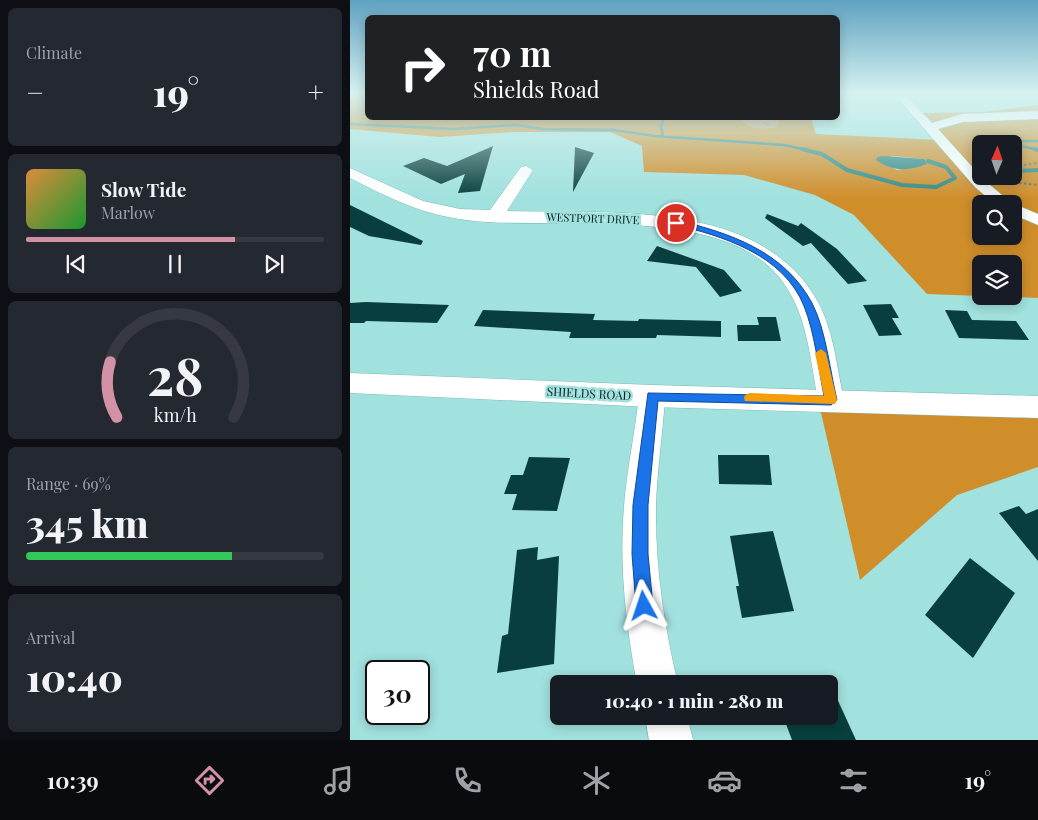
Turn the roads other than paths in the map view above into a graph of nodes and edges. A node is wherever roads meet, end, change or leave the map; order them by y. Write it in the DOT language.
graph roads {
  1 [pos="929,128"];
  2 [pos="526,170"];
  3 [pos="350,172"];
  4 [pos="993,195"];
  5 [pos="1022,213"];
  6 [pos="495,216"];
  7 [pos="1038,220"];
  8 [pos="350,383"];
  9 [pos="652,396"];
  10 [pos="831,400"];
  11 [pos="1038,407"];
  12 [pos="656,675"];
  13 [pos="668,725"];
  14 [pos="671,740"];
  1 -- 4 [label="street"];
  2 -- 6 [label="street"];
  3 -- 6 [label="street, WESTPORT DRIVE"];
  5 -- 7 [label="street"];
  6 -- 10 [label="street, WESTPORT DRIVE"];
  8 -- 9 [label="main road, SHIELDS ROAD"];
  9 -- 10 [label="main road, SHIELDS ROAD"];
  9 -- 12 [label="street"];
  10 -- 11 [label="main road, SHIELDS ROAD"];
  13 -- 14 [label="street"];
}
